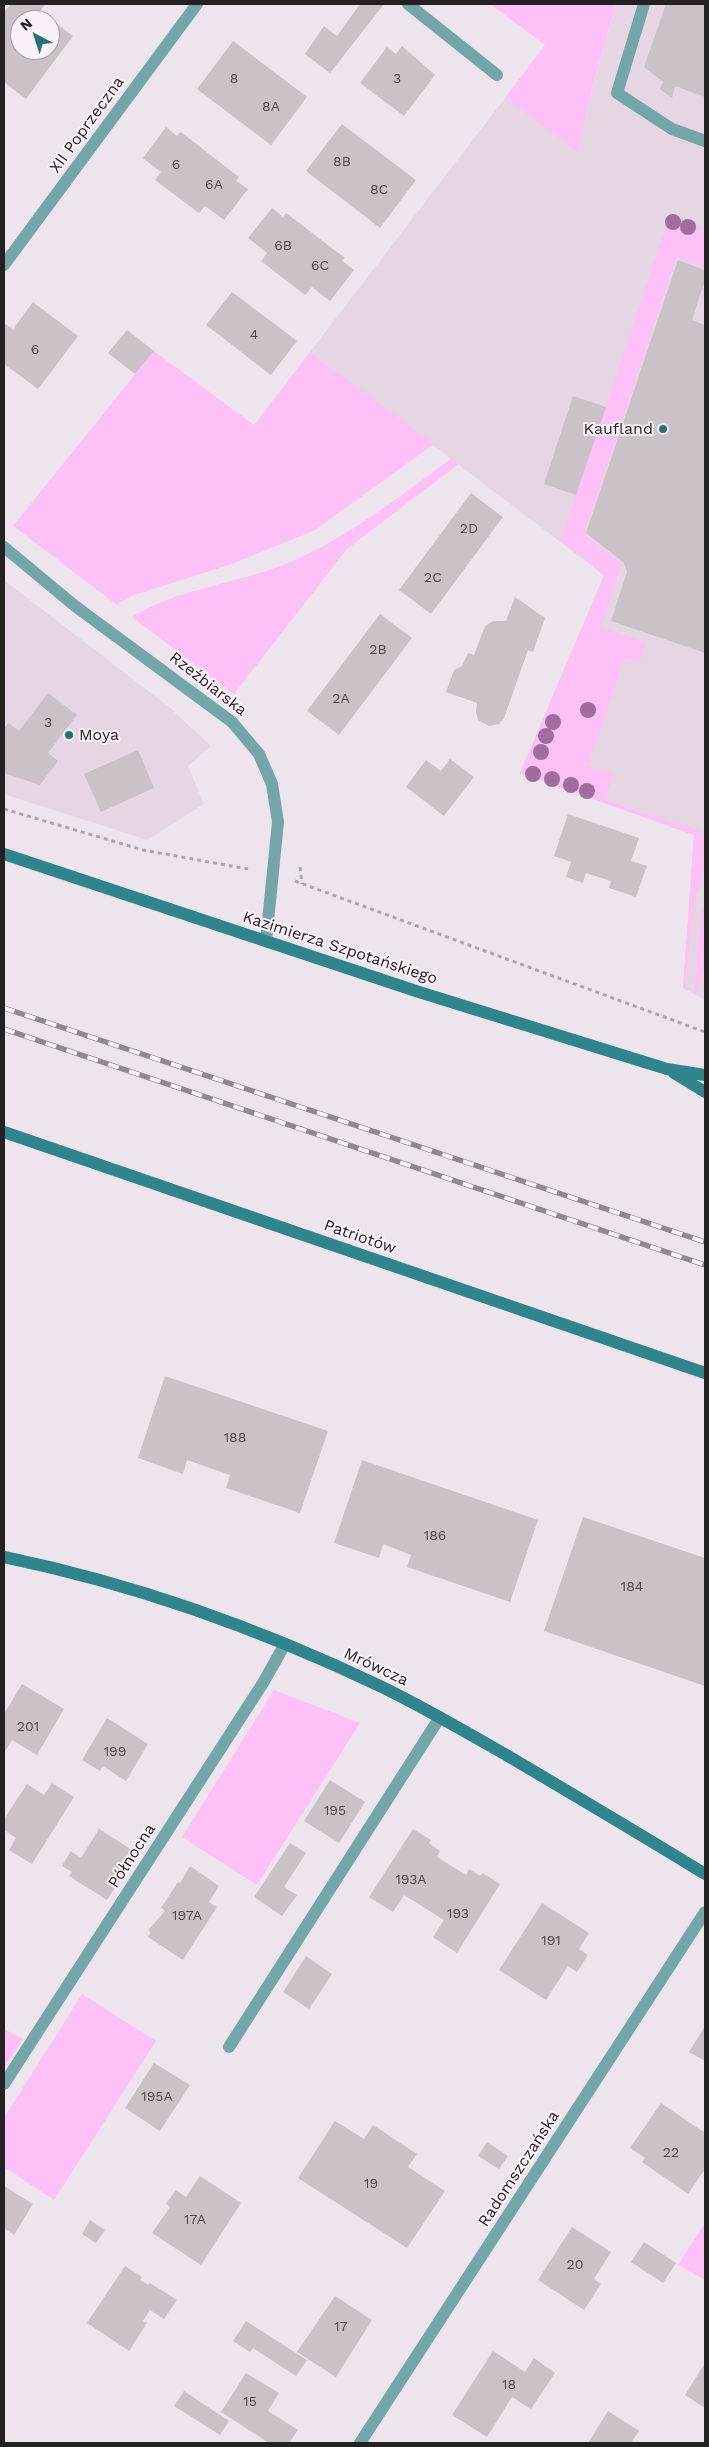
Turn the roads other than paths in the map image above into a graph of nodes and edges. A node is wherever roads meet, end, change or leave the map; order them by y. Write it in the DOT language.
graph roads {
  1 [pos="196,4"];
  2 [pos="408,4"];
  3 [pos="644,4"];
  4 [pos="497,75"];
  5 [pos="705,141"];
  6 [pos="4,266"];
  7 [pos="4,547"];
  8 [pos="4,854"];
  9 [pos="266,941"];
  10 [pos="667,1070"];
  11 [pos="705,1074"];
  12 [pos="705,1092"];
  13 [pos="4,1132"];
  14 [pos="705,1373"];
  15 [pos="4,1557"];
  16 [pos="285,1644"];
  17 [pos="440,1717"];
  18 [pos="705,1874"];
  19 [pos="705,1912"];
  20 [pos="229,2047"];
  21 [pos="4,2084"];
  22 [pos="360,2443"];
  1 -- 6 [label="street, XII Poprzeczna"];
  2 -- 4 [label="street"];
  3 -- 5 [label="street"];
  7 -- 9 [label="street, Rzeźbiarska"];
  8 -- 9 [label="main road, Kazimierza Szpotańskiego"];
  9 -- 10 [label="main road, Kazimierza Szpotańskiego"];
  10 -- 11 [label="main road, Kazimierza Szpotańskiego"];
  10 -- 12 [label="main road, Kazimierza Szpotańskiego"];
  13 -- 14 [label="main road, Patriotów"];
  15 -- 16 [label="main road, Mrówcza"];
  16 -- 17 [label="main road, Mrówcza"];
  16 -- 21 [label="street, Północna"];
  17 -- 18 [label="main road, Mrówcza"];
  17 -- 20 [label="street"];
  19 -- 22 [label="street, Radomszczańska"];
}
